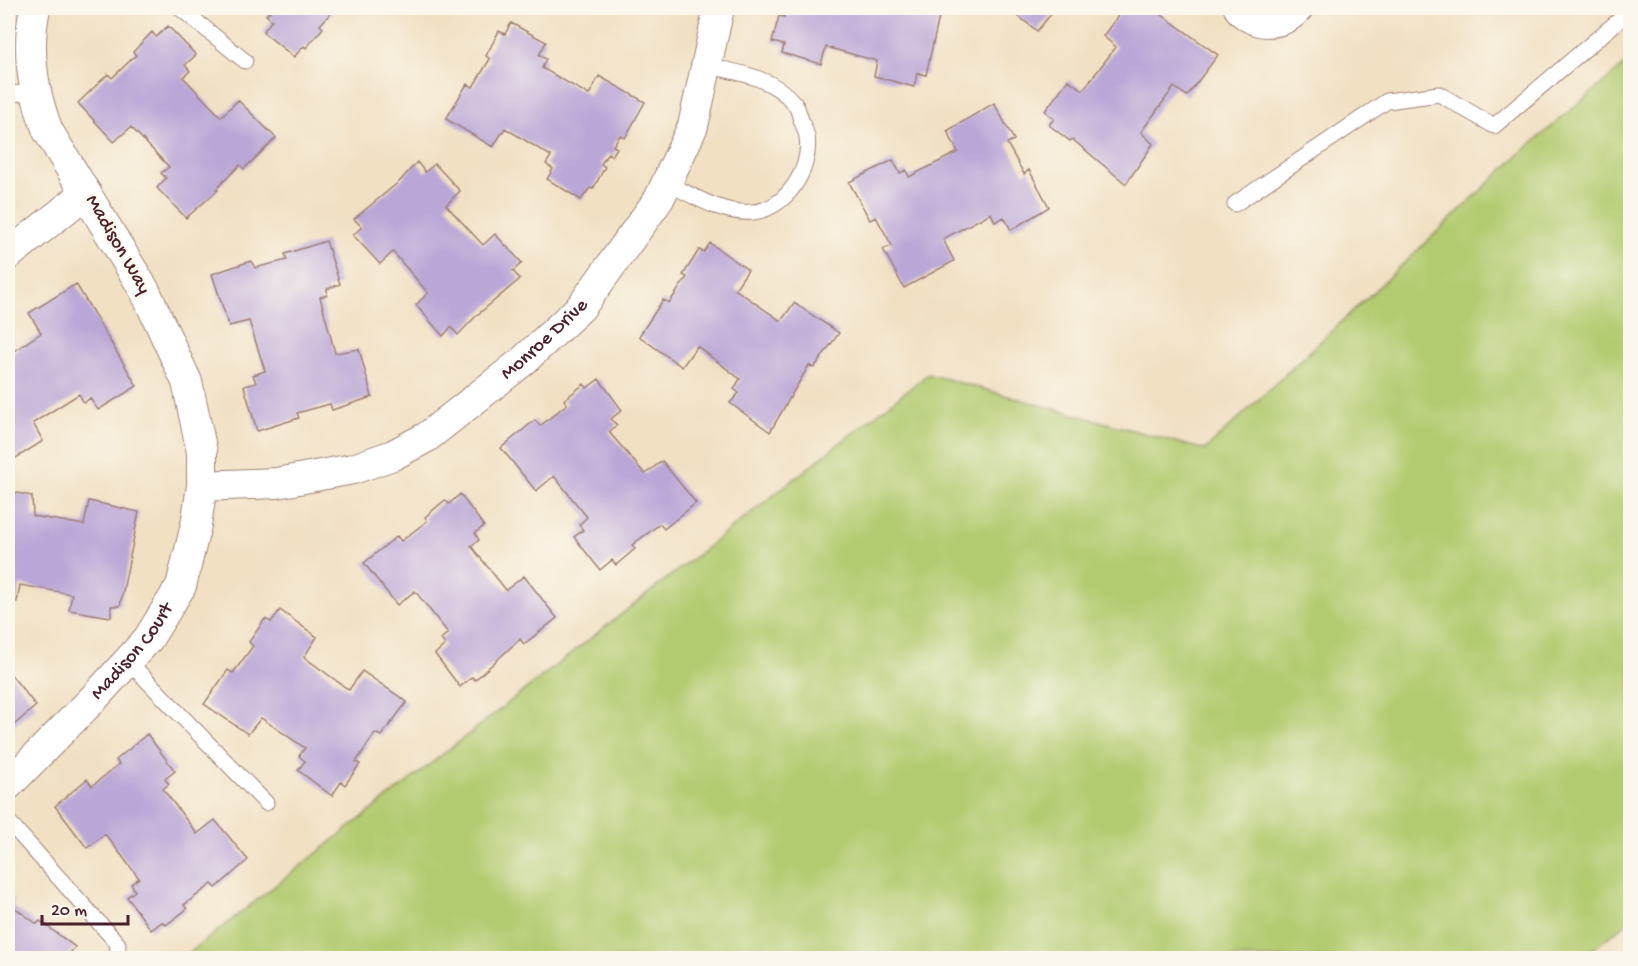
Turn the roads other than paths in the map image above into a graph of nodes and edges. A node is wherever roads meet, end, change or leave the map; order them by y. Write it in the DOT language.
graph roads {
  1 [pos="35,8"];
  2 [pos="180,8"];
  3 [pos="719,8"];
  4 [pos="1239,8"];
  5 [pos="1298,8"];
  6 [pos="1630,11"];
  7 [pos="245,61"];
  8 [pos="707,66"];
  9 [pos="22,93"];
  10 [pos="667,183"];
  11 [pos="86,193"];
  12 [pos="1235,204"];
  13 [pos="8,255"];
  14 [pos="202,486"];
  15 [pos="128,661"];
  16 [pos="8,784"];
  17 [pos="266,803"];
  18 [pos="8,821"];
  19 [pos="117,958"];
  1 -- 9 [label="street, Madison Way"];
  2 -- 7 [label="lane"];
  3 -- 8 [label="street, Monroe Drive"];
  4 -- 5 [label="street"];
  6 -- 12 [label="lane"];
  8 -- 10 [label="street, Monroe Drive"];
  8 -- 10 [label="lane"];
  9 -- 11 [label="street, Madison Way"];
  10 -- 14 [label="street, Monroe Drive"];
  11 -- 13 [label="street"];
  11 -- 14 [label="street, Madison Way"];
  14 -- 15 [label="street, Madison Court"];
  15 -- 16 [label="street, Madison Court"];
  15 -- 17 [label="lane"];
  18 -- 19 [label="lane"];
}
